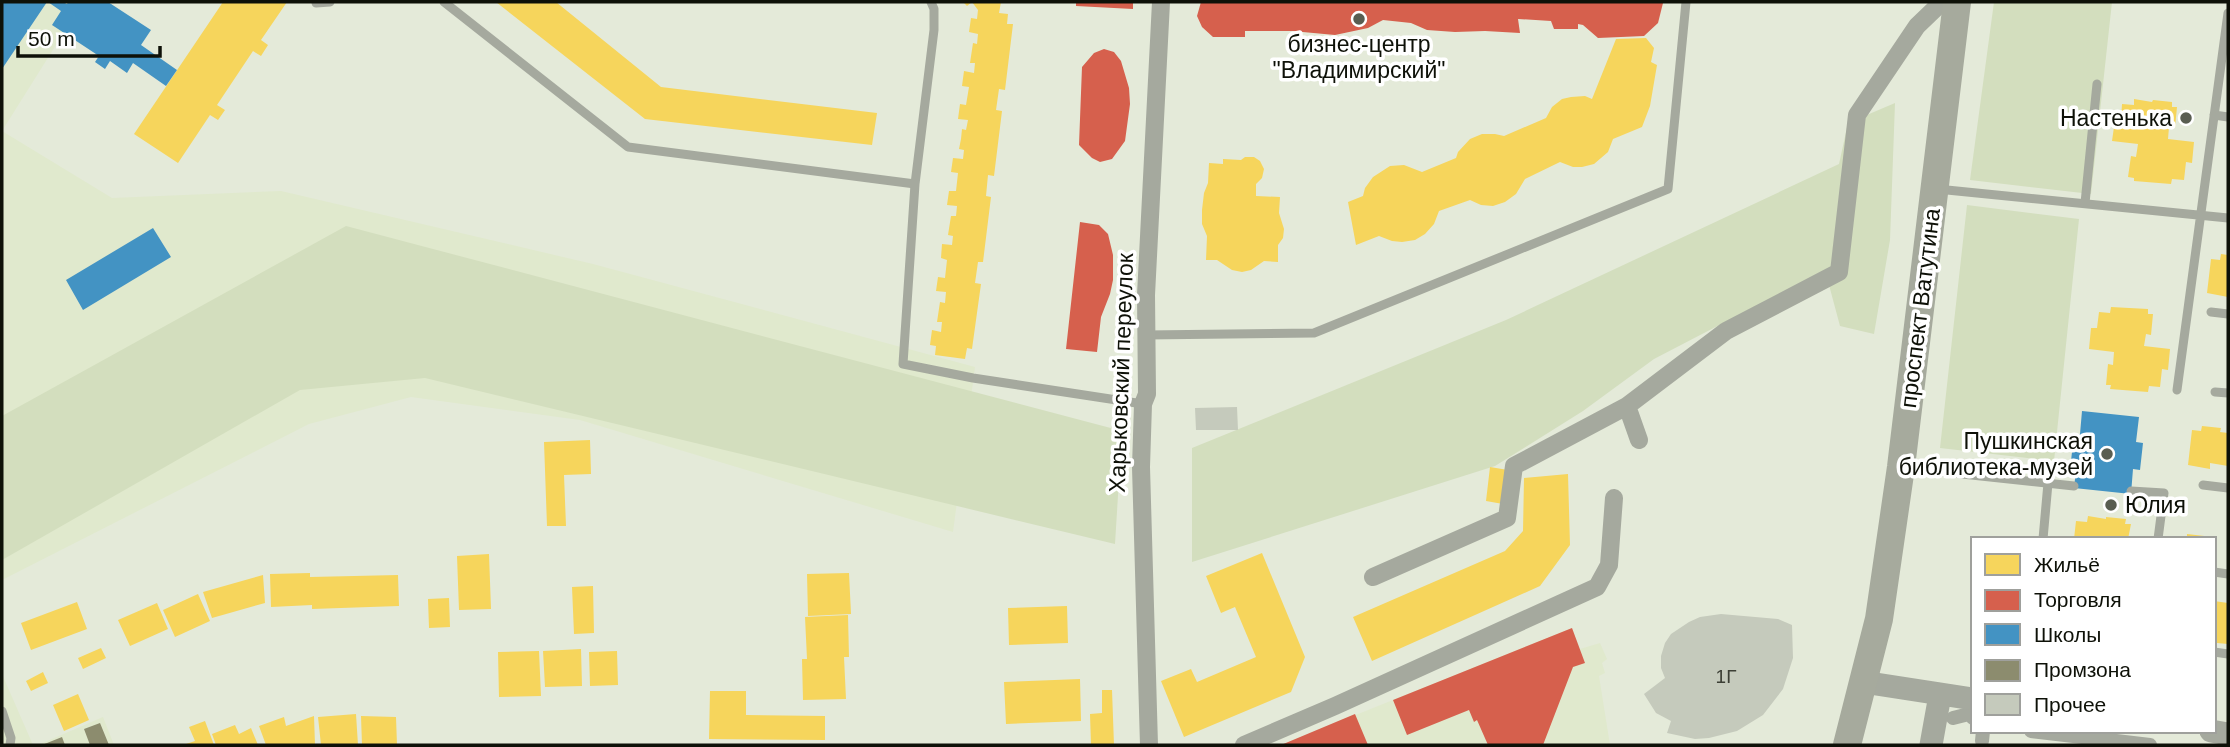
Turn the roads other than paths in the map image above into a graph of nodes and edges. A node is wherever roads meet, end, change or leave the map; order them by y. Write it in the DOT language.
graph roads {
  1 [pos="330,2"];
  2 [pos="444,2"];
  3 [pos="931,2"];
  4 [pos="1161,2"];
  5 [pos="1686,2"];
  6 [pos="1942,2"];
  7 [pos="1957,2"];
  8 [pos="316,3"];
  9 [pos="2228,13"];
  10 [pos="2097,84"];
  11 [pos="2214,115"];
  12 [pos="2228,117"];
  13 [pos="915,184"];
  14 [pos="1934,189"];
  15 [pos="2085,203"];
  16 [pos="2200,215"];
  17 [pos="2228,218"];
  18 [pos="2211,312"];
  19 [pos="2228,314"];
  20 [pos="1146,335"];
  21 [pos="2178,390"];
  22 [pos="2215,392"];
  23 [pos="2228,393"];
  24 [pos="1143,404"];
  25 [pos="1627,407"];
  26 [pos="1639,440"];
  27 [pos="1901,467"];
  28 [pos="2048,483"];
  29 [pos="2074,485"];
  30 [pos="2203,485"];
  31 [pos="2228,488"];
  32 [pos="2131,491"];
  33 [pos="1614,498"];
  34 [pos="2043,537"];
  35 [pos="2158,537"];
  36 [pos="1373,576"];
  37 [pos="1863,682"];
  38 [pos="1940,695"];
  39 [pos="1971,710"];
  40 [pos="2,711"];
  41 [pos="2046,733"];
  42 [pos="1938,735"];
  43 [pos="1848,743"];
  44 [pos="10,745"];
  45 [pos="1149,745"];
  46 [pos="1244,745"];
  47 [pos="2150,745"];
  1 -- 8 [label="lane"];
  2 -- 13 [label="lane"];
  3 -- 13 [label="lane"];
  4 -- 20 [label="street, Харьковский переулок"];
  5 -- 20 [label="lane"];
  6 -- 25 [label="street"];
  7 -- 14 [label="main road, проспект Ватутина"];
  9 -- 11 [label="lane"];
  10 -- 15 [label="lane"];
  11 -- 12 [label="lane"];
  11 -- 16 [label="lane"];
  13 -- 24 [label="lane"];
  14 -- 15 [label="lane"];
  14 -- 27 [label="main road, проспект Ватутина"];
  15 -- 16 [label="lane"];
  16 -- 17 [label="lane"];
  16 -- 21 [label="lane"];
  18 -- 19 [label="lane"];
  20 -- 24 [label="street, Харьковский переулок"];
  22 -- 23 [label="lane"];
  24 -- 45 [label="street, Харьковский переулок"];
  25 -- 26 [label="street"];
  25 -- 36 [label="street"];
  27 -- 28 [label="lane"];
  27 -- 37 [label="main road, проспект Ватутина"];
  28 -- 29 [label="lane"];
  28 -- 34 [label="lane"];
  30 -- 31 [label="lane"];
  32 -- 35 [label="lane"];
  33 -- 46 [label="street"];
  37 -- 38 [label="street"];
  37 -- 43 [label="main road, проспект Ватутина"];
  38 -- 39 [label="street"];
  38 -- 42 [label="street"];
  39 -- 42 [label="street"];
  40 -- 44 [label="lane"];
  41 -- 47 [label="street"];
}
